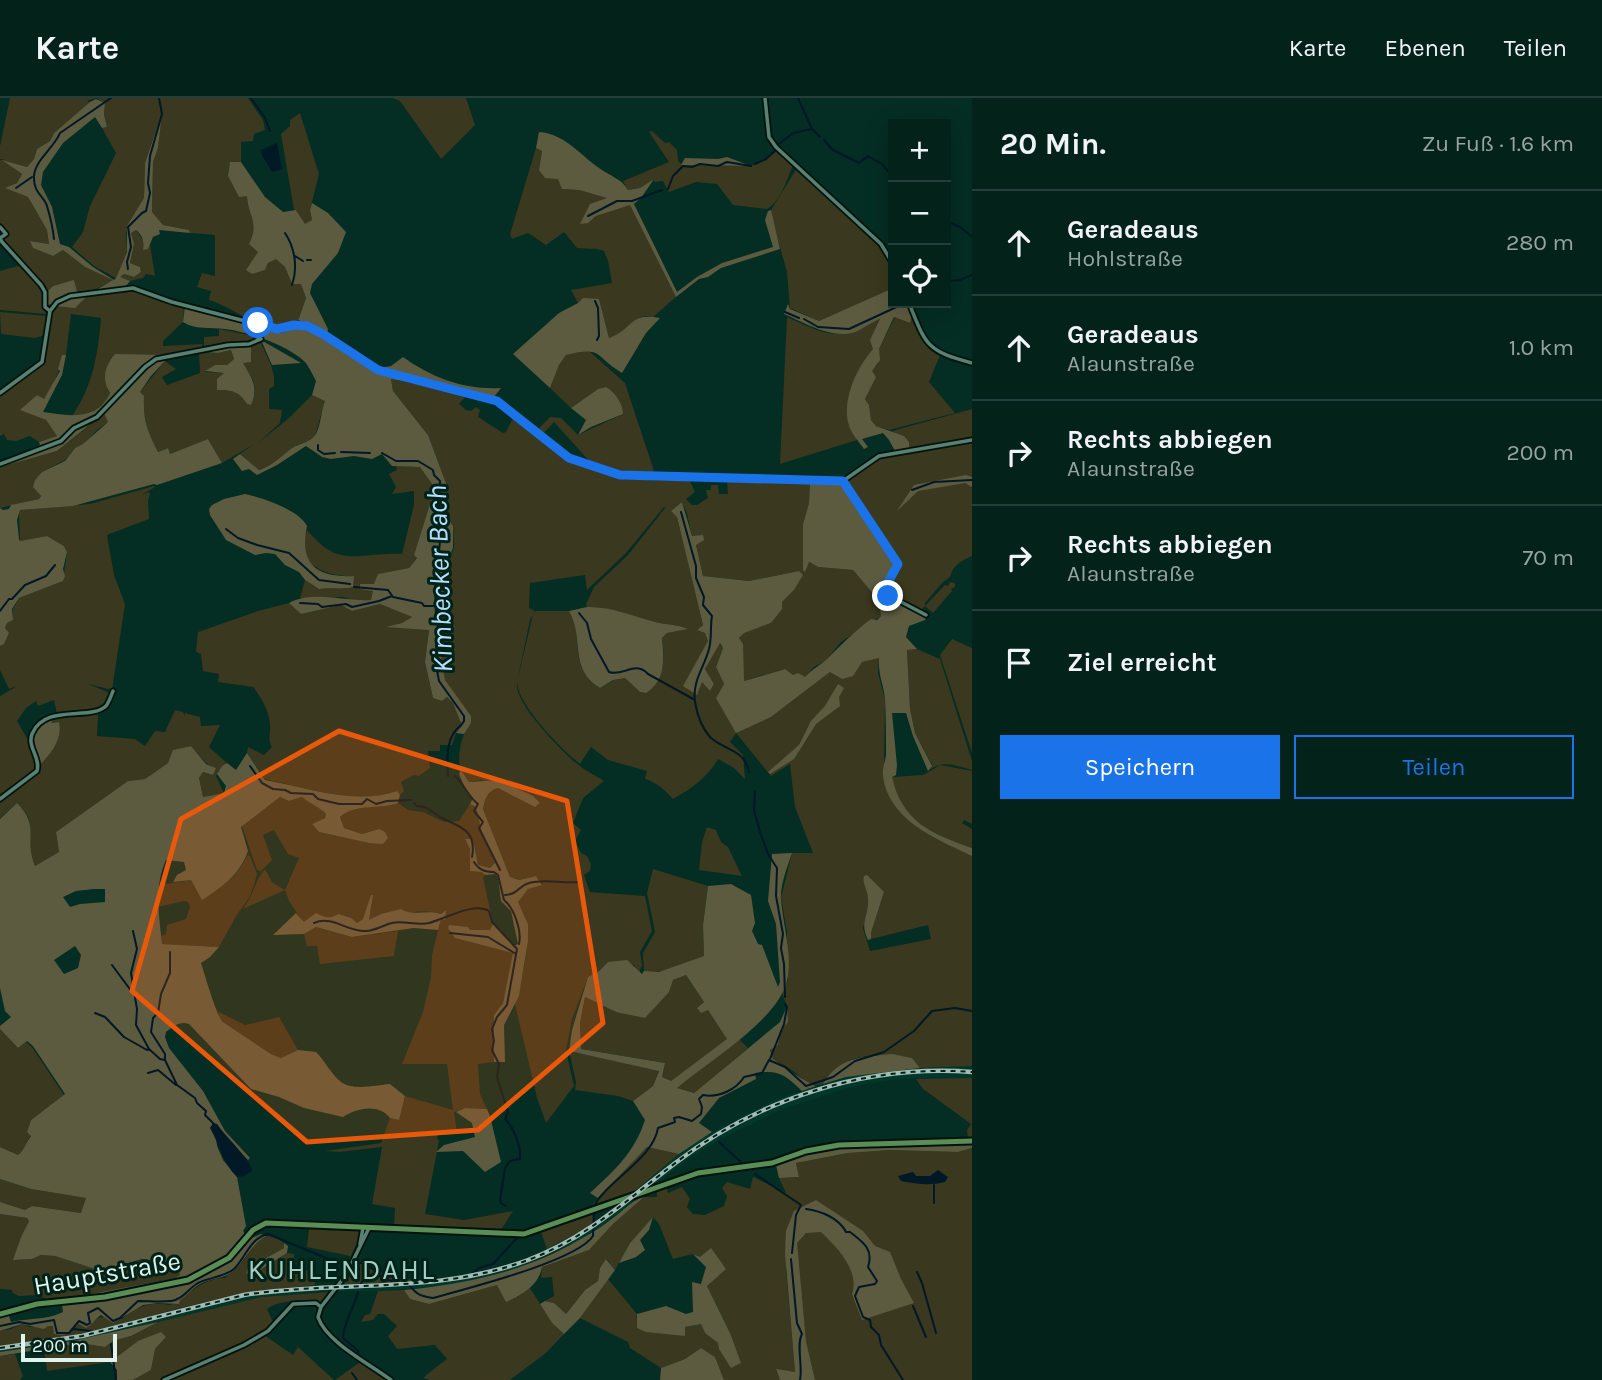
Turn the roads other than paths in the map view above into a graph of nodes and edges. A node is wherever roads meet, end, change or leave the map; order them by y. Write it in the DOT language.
graph roads {
  1 [pos="765,98"];
  2 [pos="0,227"];
  3 [pos="0,238"];
  4 [pos="888,256"];
  5 [pos="911,308"];
  6 [pos="50,311"];
  7 [pos="248,321"];
  8 [pos="972,363"];
  9 [pos="0,393"];
  10 [pos="972,440"];
  11 [pos="0,464"];
  12 [pos="843,481"];
  13 [pos="926,615"];
  14 [pos="113,691"];
  15 [pos="0,799"];
  16 [pos="972,1141"];
  17 [pos="366,1228"];
  18 [pos="321,1307"];
  19 [pos="0,1314"];
  20 [pos="164,1380"];
  21 [pos="391,1380"];
  1 -- 4 [label="street"];
  2 -- 3 [label="street"];
  3 -- 6 [label="street"];
  5 -- 8 [label="street"];
  6 -- 7 [label="street"];
  6 -- 9 [label="street"];
  7 -- 11 [label="street"];
  7 -- 12 [label="street"];
  10 -- 12 [label="street"];
  12 -- 13 [label="street"];
  14 -- 15 [label="street"];
  16 -- 17 [label="main road"];
  17 -- 18 [label="street"];
  17 -- 19 [label="main road, Hauptstraße"];
  18 -- 20 [label="street"];
  18 -- 21 [label="street"];
}
